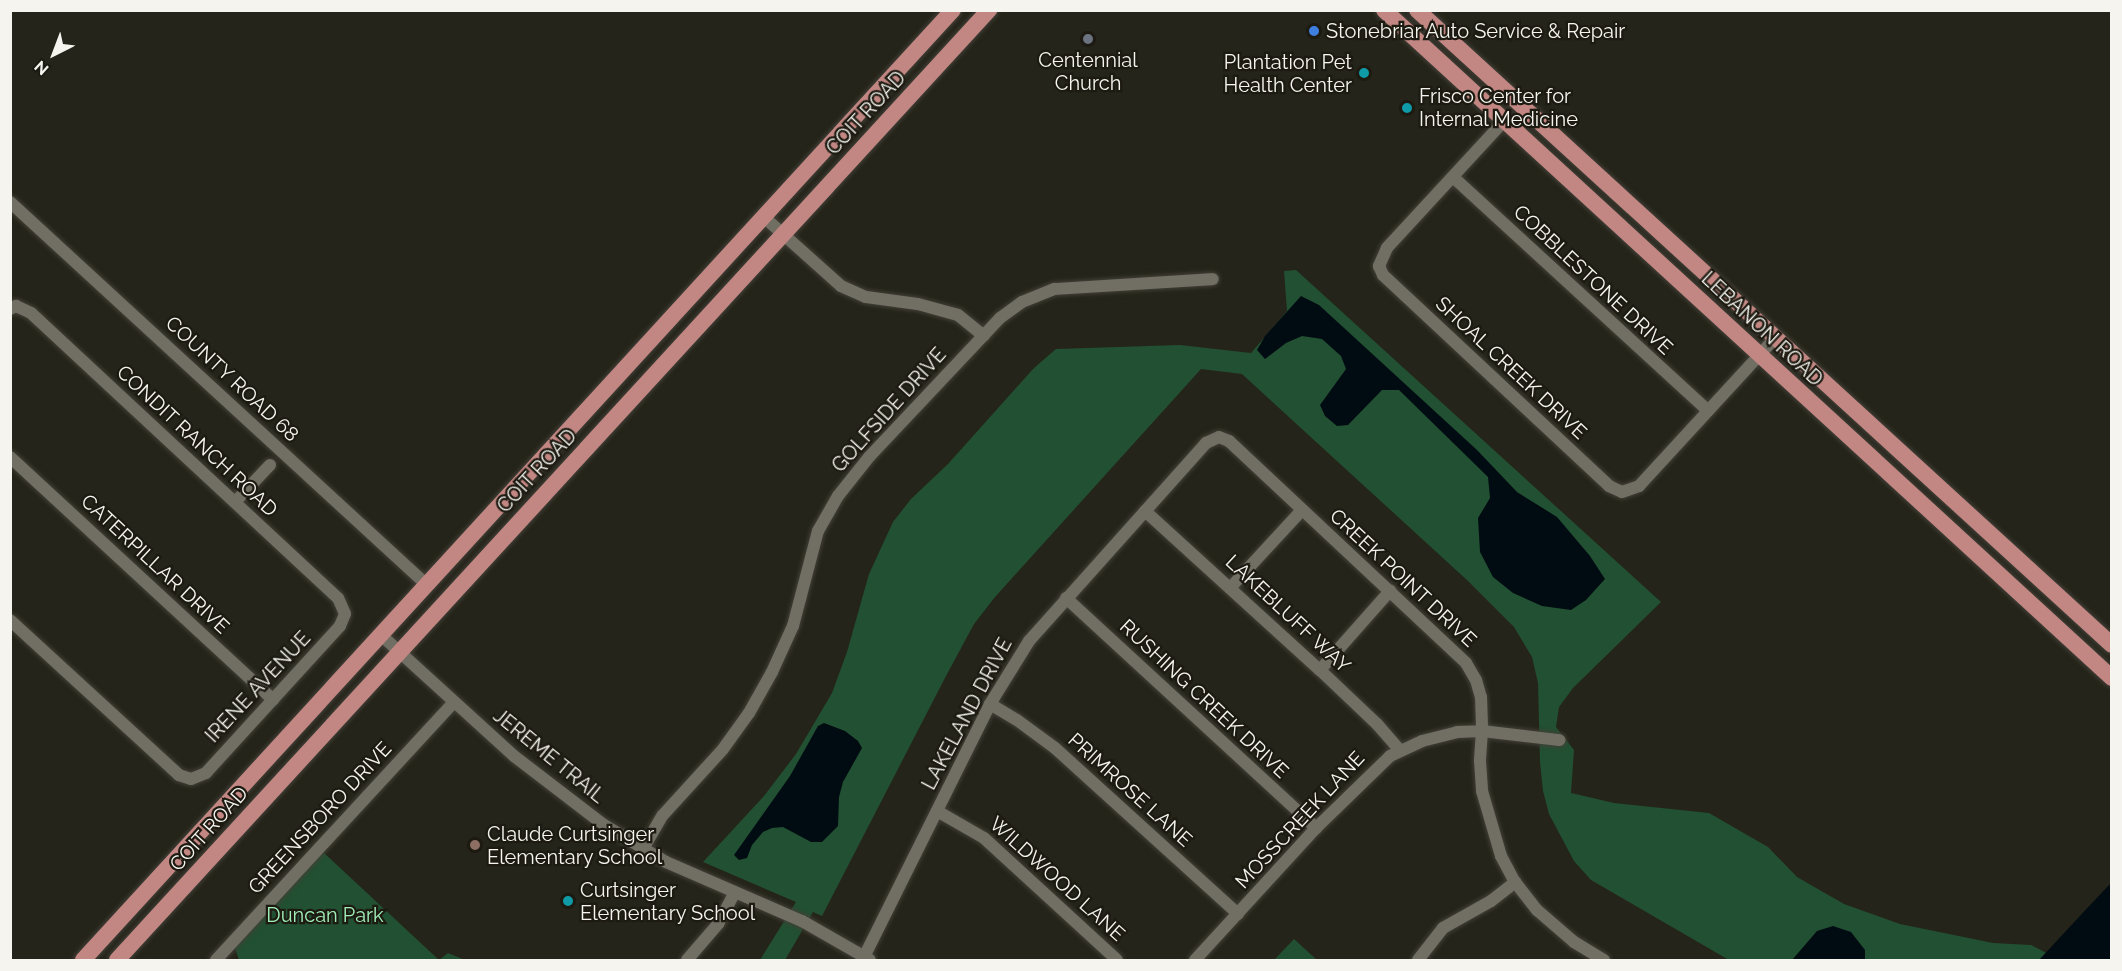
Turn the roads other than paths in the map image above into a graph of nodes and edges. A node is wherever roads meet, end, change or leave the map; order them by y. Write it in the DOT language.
graph roads {
  1 [pos="953,10"];
  2 [pos="989,10"];
  3 [pos="1384,10"];
  4 [pos="1417,10"];
  5 [pos="874,97"];
  6 [pos="1518,103"];
  7 [pos="894,115"];
  8 [pos="1504,121"];
  9 [pos="1453,177"];
  10 [pos="10,202"];
  11 [pos="765,218"];
  12 [pos="783,234"];
  13 [pos="1213,279"];
  14 [pos="13,307"];
  15 [pos="984,336"];
  16 [pos="1775,338"];
  17 [pos="1760,355"];
  18 [pos="1707,411"];
  19 [pos="1215,437"];
  20 [pos="10,457"];
  21 [pos="270,465"];
  22 [pos="514,490"];
  23 [pos="1944,491"];
  24 [pos="235,502"];
  25 [pos="533,507"];
  26 [pos="1928,509"];
  27 [pos="1302,510"];
  28 [pos="1145,511"];
  29 [pos="427,585"];
  30 [pos="1230,588"];
  31 [pos="1390,591"];
  32 [pos="1066,598"];
  33 [pos="345,613"];
  34 [pos="10,620"];
  35 [pos="381,635"];
  36 [pos="2112,645"];
  37 [pos="400,652"];
  38 [pos="1320,670"];
  39 [pos="2112,678"];
  40 [pos="273,700"];
  41 [pos="454,702"];
  42 [pos="990,704"];
  43 [pos="1482,731"];
  44 [pos="1559,740"];
  45 [pos="1400,750"];
  46 [pos="937,811"];
  47 [pos="1316,828"];
  48 [pos="643,849"];
  49 [pos="173,863"];
  50 [pos="191,880"];
  51 [pos="1515,882"];
  52 [pos="735,892"];
  53 [pos="1238,914"];
  54 [pos="223,958"];
  55 [pos="867,958"];
  56 [pos="83,960"];
  57 [pos="117,960"];
  58 [pos="687,960"];
  59 [pos="1118,960"];
  60 [pos="1195,960"];
  61 [pos="1418,960"];
  62 [pos="1604,960"];
  1 -- 5 [label="main road, COIT ROAD"];
  2 -- 7 [label="main road, COIT ROAD"];
  3 -- 8 [label="main road, LEBANON ROAD"];
  4 -- 6 [label="main road, LEBANON ROAD"];
  5 -- 7 [label="main road"];
  5 -- 11 [label="main road, COIT ROAD"];
  6 -- 8 [label="main road"];
  6 -- 16 [label="main road, LEBANON ROAD"];
  7 -- 12 [label="main road, COIT ROAD"];
  8 -- 9 [label="street"];
  8 -- 17 [label="main road, LEBANON ROAD"];
  9 -- 18 [label="street, COBBLESTONE DRIVE"];
  9 -- 18 [label="street, SHOAL CREEK DRIVE"];
  10 -- 29 [label="street, COUNTY ROAD 68"];
  11 -- 12 [label="street"];
  11 -- 22 [label="main road, COIT ROAD"];
  12 -- 15 [label="street"];
  12 -- 25 [label="main road, COIT ROAD"];
  13 -- 15 [label="street, GOLFSIDE DRIVE"];
  14 -- 24 [label="street, CONDIT RANCH ROAD"];
  15 -- 48 [label="street, GOLFSIDE DRIVE"];
  16 -- 17 [label="street"];
  16 -- 23 [label="main road, LEBANON ROAD"];
  17 -- 18 [label="street"];
  17 -- 26 [label="main road, LEBANON ROAD"];
  19 -- 27 [label="street, CREEK POINT DRIVE"];
  19 -- 28 [label="street, LAKELAND DRIVE"];
  20 -- 40 [label="street, CATERPILLAR DRIVE"];
  21 -- 24 [label="street"];
  22 -- 25 [label="main road"];
  22 -- 29 [label="main road, COIT ROAD"];
  23 -- 26 [label="main road"];
  23 -- 36 [label="main road, LEBANON ROAD"];
  24 -- 33 [label="street, CONDIT RANCH ROAD"];
  25 -- 37 [label="main road, COIT ROAD"];
  26 -- 39 [label="main road, LEBANON ROAD"];
  27 -- 30 [label="street"];
  27 -- 31 [label="street, CREEK POINT DRIVE"];
  28 -- 30 [label="street, LAKEBLUFF WAY"];
  28 -- 32 [label="street, LAKELAND DRIVE"];
  29 -- 35 [label="main road, COIT ROAD"];
  30 -- 38 [label="street, LAKEBLUFF WAY"];
  31 -- 38 [label="street"];
  31 -- 43 [label="street, CREEK POINT DRIVE"];
  32 -- 42 [label="street, LAKELAND DRIVE"];
  32 -- 47 [label="street, RUSHING CREEK DRIVE"];
  33 -- 40 [label="street, IRENE AVENUE"];
  34 -- 40 [label="street, IRENE AVENUE"];
  35 -- 37 [label="street, JEREME TRAIL"];
  35 -- 49 [label="main road, COIT ROAD"];
  37 -- 41 [label="street, JEREME TRAIL"];
  37 -- 50 [label="main road, COIT ROAD"];
  38 -- 45 [label="street, LAKEBLUFF WAY"];
  41 -- 48 [label="street, JEREME TRAIL"];
  41 -- 54 [label="street, GREENSBORO DRIVE"];
  42 -- 46 [label="street, LAKELAND DRIVE"];
  42 -- 53 [label="street, PRIMROSE LANE"];
  43 -- 44 [label="street, MOSSCREEK LANE"];
  43 -- 45 [label="street, MOSSCREEK LANE"];
  43 -- 51 [label="street, CREEK POINT DRIVE"];
  45 -- 47 [label="street, MOSSCREEK LANE"];
  46 -- 55 [label="street, LAKELAND DRIVE"];
  46 -- 59 [label="street, WILDWOOD LANE"];
  47 -- 53 [label="street, MOSSCREEK LANE"];
  48 -- 52 [label="street, JEREME TRAIL"];
  49 -- 50 [label="main road"];
  49 -- 56 [label="main road, COIT ROAD"];
  50 -- 57 [label="main road, COIT ROAD"];
  51 -- 61 [label="street"];
  51 -- 62 [label="street, CREEK POINT DRIVE"];
  52 -- 55 [label="street, JEREME TRAIL"];
  52 -- 58 [label="street"];
  53 -- 60 [label="street, MOSSCREEK LANE"];
}
